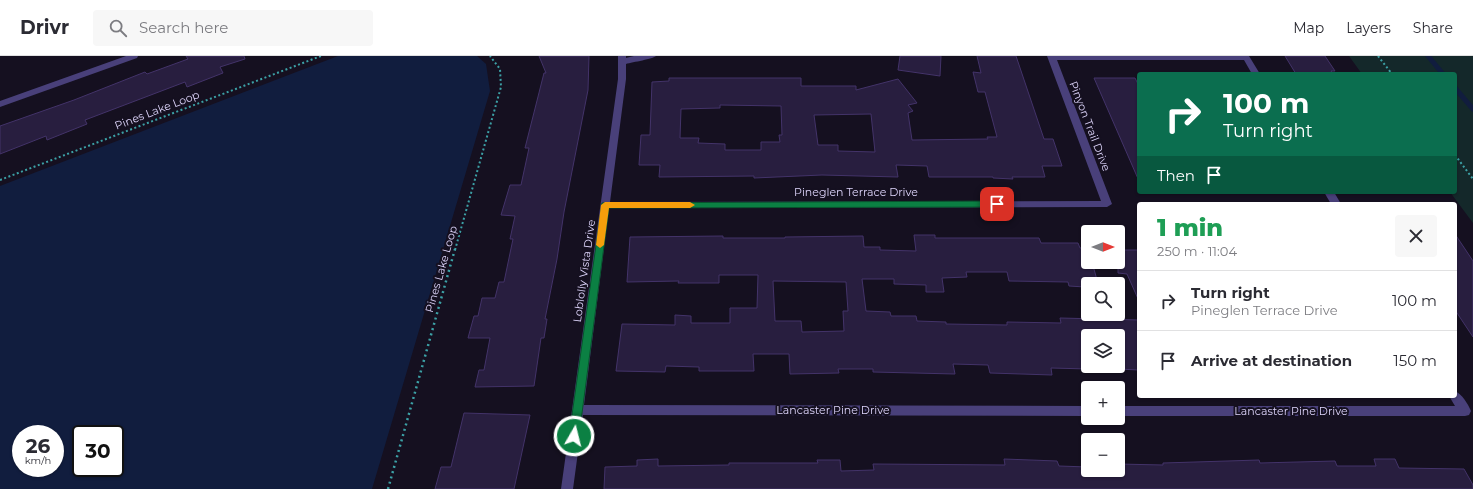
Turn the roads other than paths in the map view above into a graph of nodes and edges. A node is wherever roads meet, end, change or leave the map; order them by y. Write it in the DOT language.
graph roads {
  1 [pos="133,56"];
  2 [pos="652,56"];
  3 [pos="1052,57"];
  4 [pos="1245,57"];
  5 [pos="622,59"];
  6 [pos="1255,72"];
  7 [pos="0,104"];
  8 [pos="1107,204"];
  9 [pos="605,205"];
  10 [pos="1456,398"];
  11 [pos="578,410"];
  12 [pos="1081,410"];
  13 [pos="1125,411"];
  14 [pos="567,489"];
  1 -- 7 [label="street"];
  2 -- 5 [label="street"];
  3 -- 4 [label="street"];
  3 -- 8 [label="street, Pinyon Trail Drive"];
  4 -- 6 [label="street"];
  5 -- 9 [label="street, Loblolly Vista Drive"];
  8 -- 9 [label="street, Pineglen Terrace Drive"];
  9 -- 11 [label="street, Loblolly Vista Drive"];
  10 -- 13 [label="street, Lancaster Pine Drive"];
  11 -- 12 [label="street, Lancaster Pine Drive"];
  11 -- 14 [label="street, Loblolly Vista Drive"];
}
